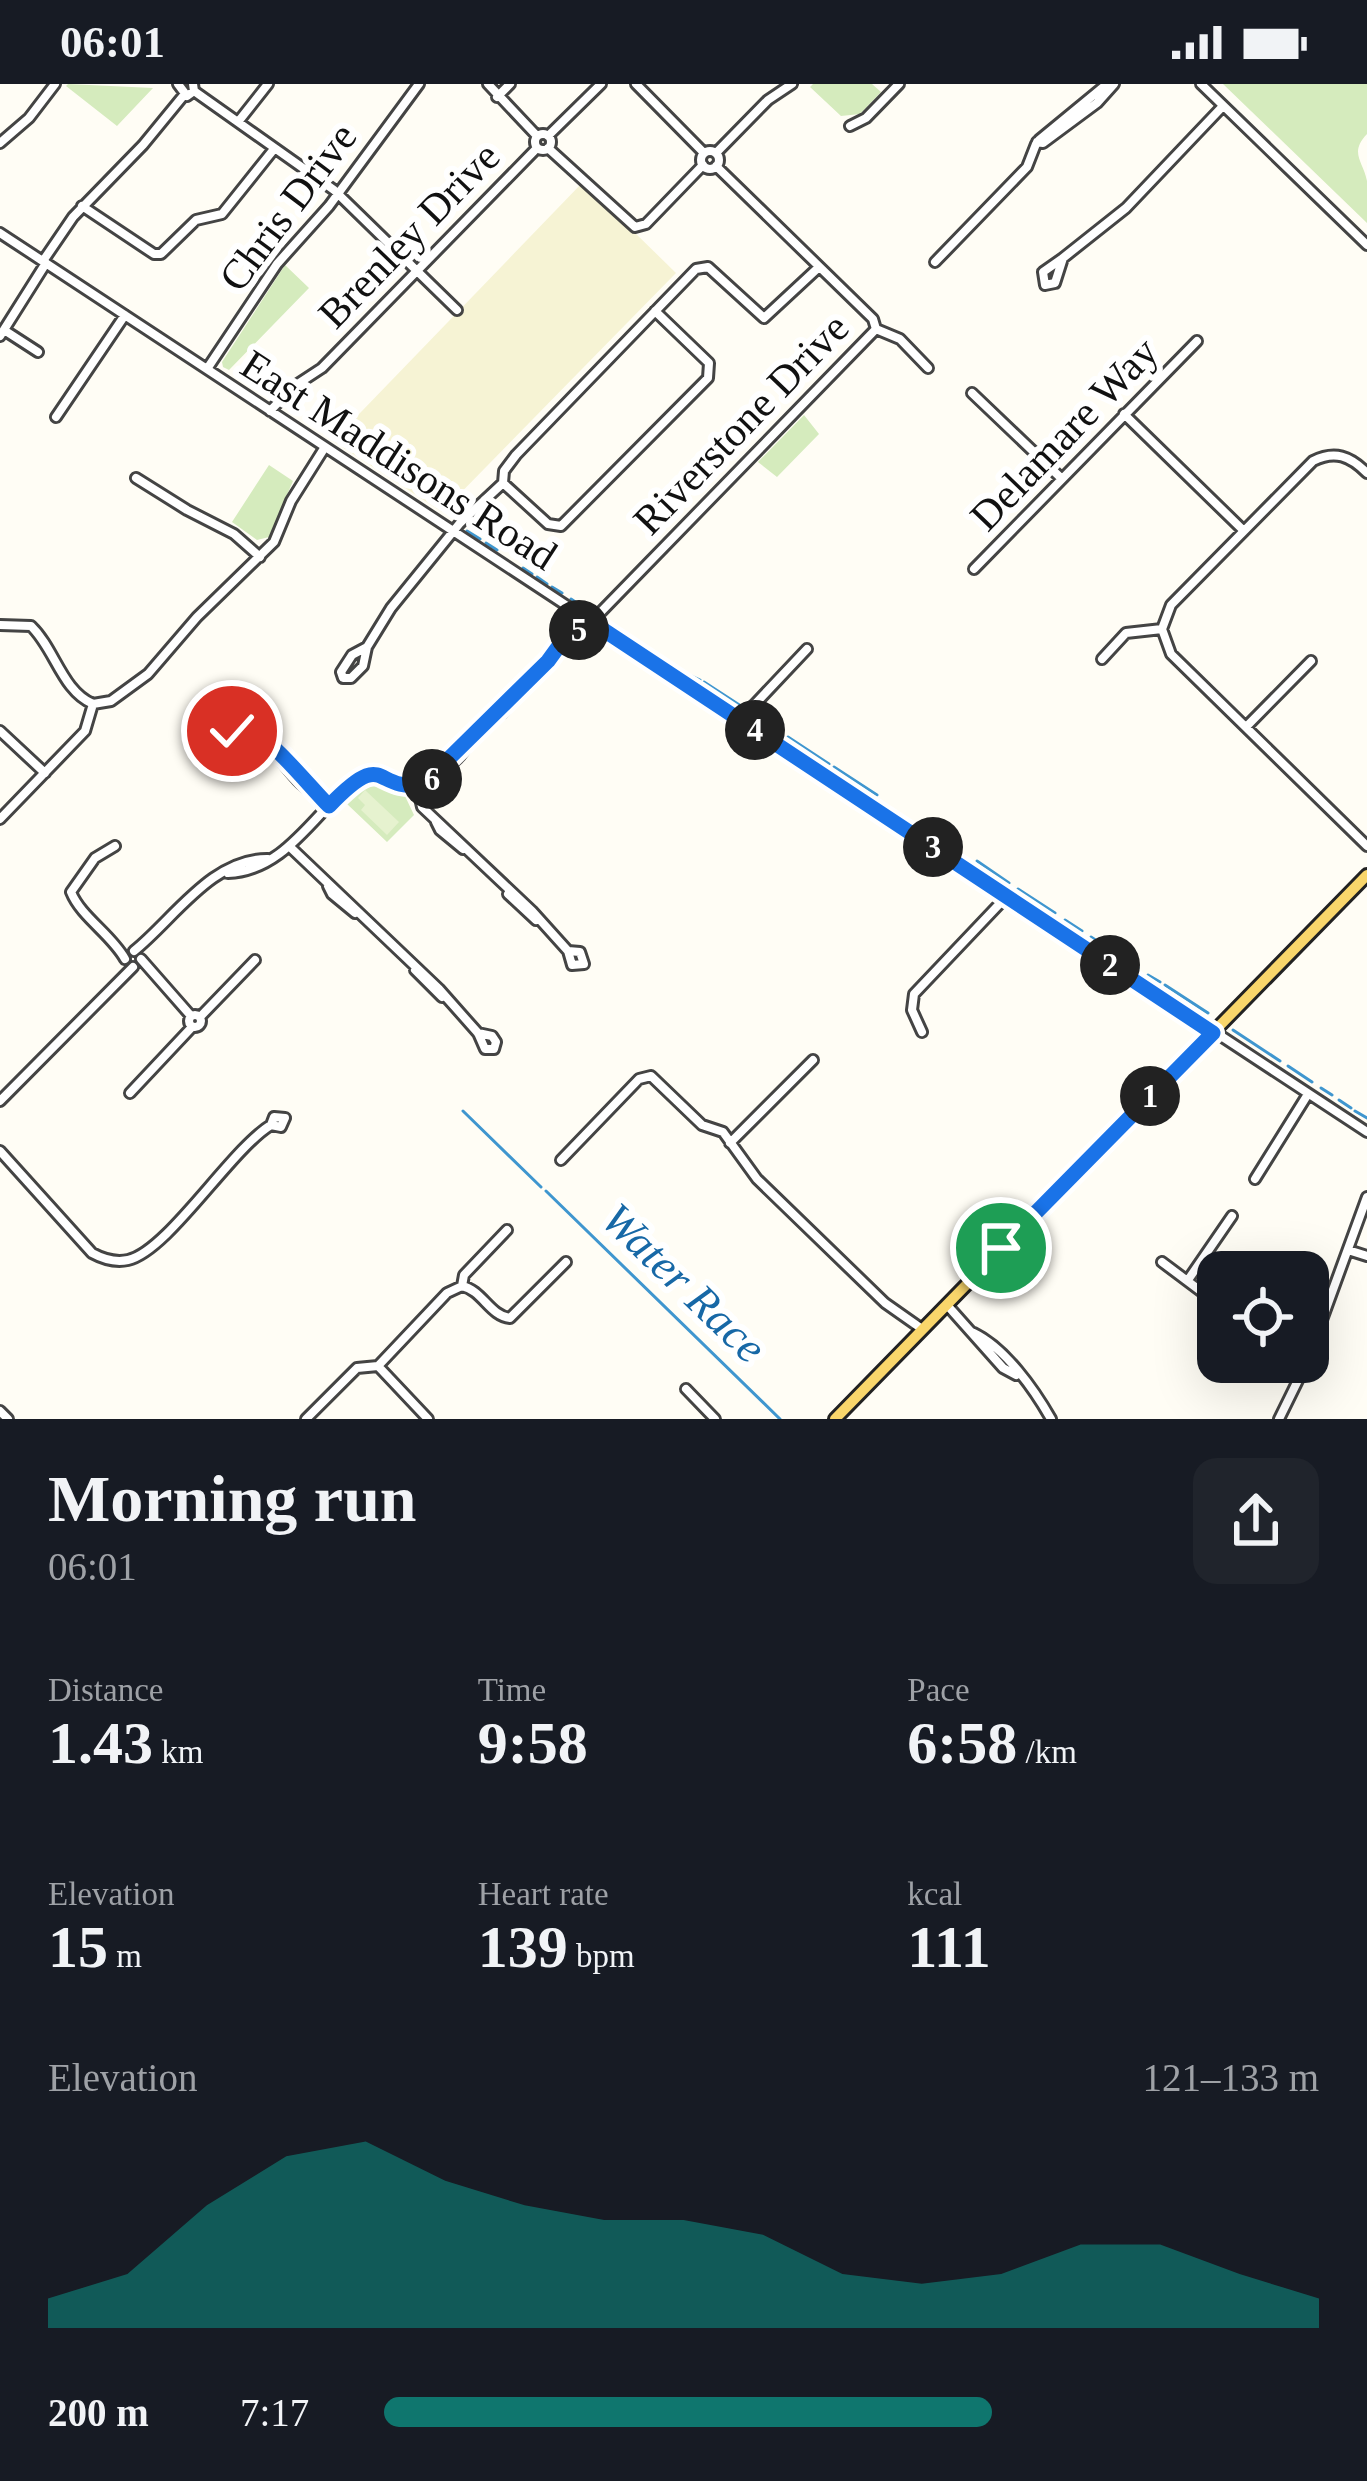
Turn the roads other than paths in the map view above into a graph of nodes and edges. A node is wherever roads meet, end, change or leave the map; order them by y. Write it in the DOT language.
graph roads {
  1 [pos="56,84"];
  2 [pos="268,84"];
  3 [pos="419,84"];
  4 [pos="488,84"];
  5 [pos="510,84"];
  6 [pos="601,84"];
  7 [pos="636,84"];
  8 [pos="792,84"];
  9 [pos="899,84"];
  10 [pos="1111,84"];
  11 [pos="1201,84"];
  12 [pos="185,87"];
  13 [pos="497,97"];
  14 [pos="1223,106"];
  15 [pos="238,122"];
  16 [pos="850,126"];
  17 [pos="537,136"];
  18 [pos="548,136"];
  19 [pos="0,142"];
  20 [pos="537,148"];
  21 [pos="548,148"];
  22 [pos="274,149"];
  23 [pos="704,153"];
  24 [pos="716,153"];
  25 [pos="703,165"];
  26 [pos="716,166"];
  27 [pos="338,194"];
  28 [pos="82,206"];
  29 [pos="0,233"];
  30 [pos="1367,245"];
  31 [pos="1063,258"];
  32 [pos="45,262"];
  33 [pos="934,262"];
  34 [pos="820,267"];
  35 [pos="417,271"];
  36 [pos="457,310"];
  37 [pos="655,311"];
  38 [pos="125,315"];
  39 [pos="876,329"];
  40 [pos="2,333"];
  41 [pos="1197,341"];
  42 [pos="38,352"];
  43 [pos="928,368"];
  44 [pos="207,369"];
  45 [pos="972,392"];
  46 [pos="270,411"];
  47 [pos="1124,414"];
  48 [pos="56,417"];
  49 [pos="326,447"];
  50 [pos="1367,473"];
  51 [pos="136,478"];
  52 [pos="1061,478"];
  53 [pos="503,483"];
  54 [pos="1244,531"];
  55 [pos="453,532"];
  56 [pos="260,557"];
  57 [pos="974,569"];
  58 [pos="590,621"];
  59 [pos="0,625"];
  60 [pos="1162,629"];
  61 [pos="367,647"];
  62 [pos="807,650"];
  63 [pos="1102,659"];
  64 [pos="1311,661"];
  65 [pos="93,704"];
  66 [pos="740,720"];
  67 [pos="1246,727"];
  68 [pos="0,731"];
  69 [pos="202,763"];
  70 [pos="45,773"];
  71 [pos="417,785"];
  72 [pos="325,802"];
  73 [pos="0,819"];
  74 [pos="116,846"];
  75 [pos="289,846"];
  76 [pos="1367,846"];
  77 [pos="1367,875"];
  78 [pos="1007,896"];
  79 [pos="568,951"];
  80 [pos="133,959"];
  81 [pos="255,960"];
  82 [pos="194,1020"];
  83 [pos="922,1032"];
  84 [pos="478,1033"];
  85 [pos="1213,1033"];
  86 [pos="813,1060"];
  87 [pos="130,1093"];
  88 [pos="1308,1094"];
  89 [pos="0,1101"];
  90 [pos="271,1125"];
  91 [pos="1367,1132"];
  92 [pos="730,1143"];
  93 [pos="0,1151"];
  94 [pos="561,1160"];
  95 [pos="1255,1178"];
  96 [pos="1367,1196"];
  97 [pos="1232,1216"];
  98 [pos="508,1230"];
  99 [pos="1348,1250"];
  100 [pos="1367,1256"];
  101 [pos="566,1262"];
  102 [pos="1162,1262"];
  103 [pos="1188,1280"];
  104 [pos="462,1286"];
  105 [pos="1197,1287"];
  106 [pos="1329,1301"];
  107 [pos="946,1304"];
  108 [pos="922,1329"];
  109 [pos="378,1366"];
  110 [pos="1296,1383"];
  111 [pos="686,1389"];
  112 [pos="0,1411"];
  113 [pos="8,1419"];
  114 [pos="306,1419"];
  115 [pos="428,1419"];
  116 [pos="715,1419"];
  117 [pos="835,1419"];
  118 [pos="1051,1419"];
  119 [pos="1279,1419"];
  1 -- 19 [label="street"];
  2 -- 15 [label="street"];
  3 -- 27 [label="street, Chris Drive"];
  4 -- 13 [label="street"];
  5 -- 13 [label="street"];
  6 -- 18 [label="street, Brenley Drive"];
  7 -- 23 [label="street"];
  8 -- 24 [label="street"];
  9 -- 16 [label="street"];
  10 -- 33 [label="street"];
  11 -- 14 [label="street"];
  12 -- 15 [label="street"];
  12 -- 28 [label="street"];
  13 -- 17 [label="street"];
  14 -- 30 [label="street"];
  14 -- 31 [label="street"];
  15 -- 22 [label="street"];
  17 -- 18 [label="street"];
  17 -- 20 [label="street"];
  18 -- 21 [label="street"];
  20 -- 21 [label="street"];
  20 -- 35 [label="street, Brenley Drive"];
  21 -- 25 [label="street"];
  22 -- 27 [label="street"];
  22 -- 28 [label="street"];
  23 -- 24 [label="street"];
  23 -- 25 [label="street"];
  24 -- 26 [label="street"];
  25 -- 26 [label="street"];
  26 -- 34 [label="street, Riverstone Drive"];
  27 -- 35 [label="street"];
  27 -- 44 [label="street, Chris Drive"];
  28 -- 32 [label="street"];
  29 -- 32 [label="street, East Maddisons Road"];
  32 -- 38 [label="street, East Maddisons Road"];
  32 -- 40 [label="street"];
  34 -- 37 [label="street"];
  34 -- 39 [label="street, Riverstone Drive"];
  35 -- 36 [label="street"];
  35 -- 46 [label="street, Brenley Drive"];
  37 -- 53 [label="street"];
  37 -- 53 [label="street"];
  38 -- 44 [label="street, East Maddisons Road"];
  38 -- 48 [label="street"];
  39 -- 43 [label="street"];
  39 -- 58 [label="street, Riverstone Drive"];
  40 -- 42 [label="street"];
  41 -- 47 [label="street, Delamare Way"];
  44 -- 46 [label="street, East Maddisons Road"];
  45 -- 52 [label="street"];
  46 -- 49 [label="street, East Maddisons Road"];
  47 -- 52 [label="street, Delamare Way"];
  47 -- 54 [label="street"];
  49 -- 55 [label="street, East Maddisons Road"];
  49 -- 56 [label="street"];
  50 -- 54 [label="street"];
  51 -- 56 [label="street"];
  52 -- 57 [label="street, Delamare Way"];
  53 -- 55 [label="street"];
  54 -- 60 [label="street"];
  55 -- 58 [label="street, East Maddisons Road"];
  55 -- 61 [label="street"];
  56 -- 65 [label="street"];
  58 -- 66 [label="street, East Maddisons Road"];
  58 -- 71 [label="street, Riverstone Drive"];
  59 -- 65 [label="street"];
  60 -- 63 [label="street"];
  60 -- 67 [label="street"];
  62 -- 66 [label="street"];
  64 -- 67 [label="street"];
  65 -- 70 [label="street"];
  66 -- 78 [label="street, East Maddisons Road"];
  67 -- 76 [label="street"];
  68 -- 70 [label="street"];
  69 -- 72 [label="street"];
  70 -- 73 [label="street"];
  71 -- 72 [label="street"];
  71 -- 79 [label="street"];
  72 -- 75 [label="street"];
  74 -- 80 [label="street"];
  75 -- 80 [label="street"];
  75 -- 84 [label="street"];
  77 -- 85 [label="main road"];
  78 -- 83 [label="street"];
  78 -- 85 [label="street, East Maddisons Road"];
  80 -- 82 [label="street"];
  80 -- 89 [label="street"];
  81 -- 82 [label="street"];
  82 -- 87 [label="street"];
  85 -- 88 [label="street, East Maddisons Road"];
  85 -- 107 [label="main road"];
  86 -- 92 [label="street"];
  88 -- 91 [label="street, East Maddisons Road"];
  88 -- 95 [label="street"];
  90 -- 93 [label="street"];
  92 -- 94 [label="street"];
  92 -- 108 [label="street"];
  96 -- 99 [label="street"];
  97 -- 103 [label="street"];
  98 -- 104 [label="street"];
  99 -- 100 [label="street"];
  99 -- 106 [label="street"];
  101 -- 104 [label="street"];
  102 -- 103 [label="street"];
  103 -- 105 [label="street"];
  104 -- 109 [label="street"];
  107 -- 108 [label="main road"];
  107 -- 118 [label="street"];
  108 -- 117 [label="main road"];
  109 -- 114 [label="street"];
  109 -- 115 [label="street"];
  110 -- 119 [label="street"];
  111 -- 116 [label="street"];
  112 -- 113 [label="street"];
}
